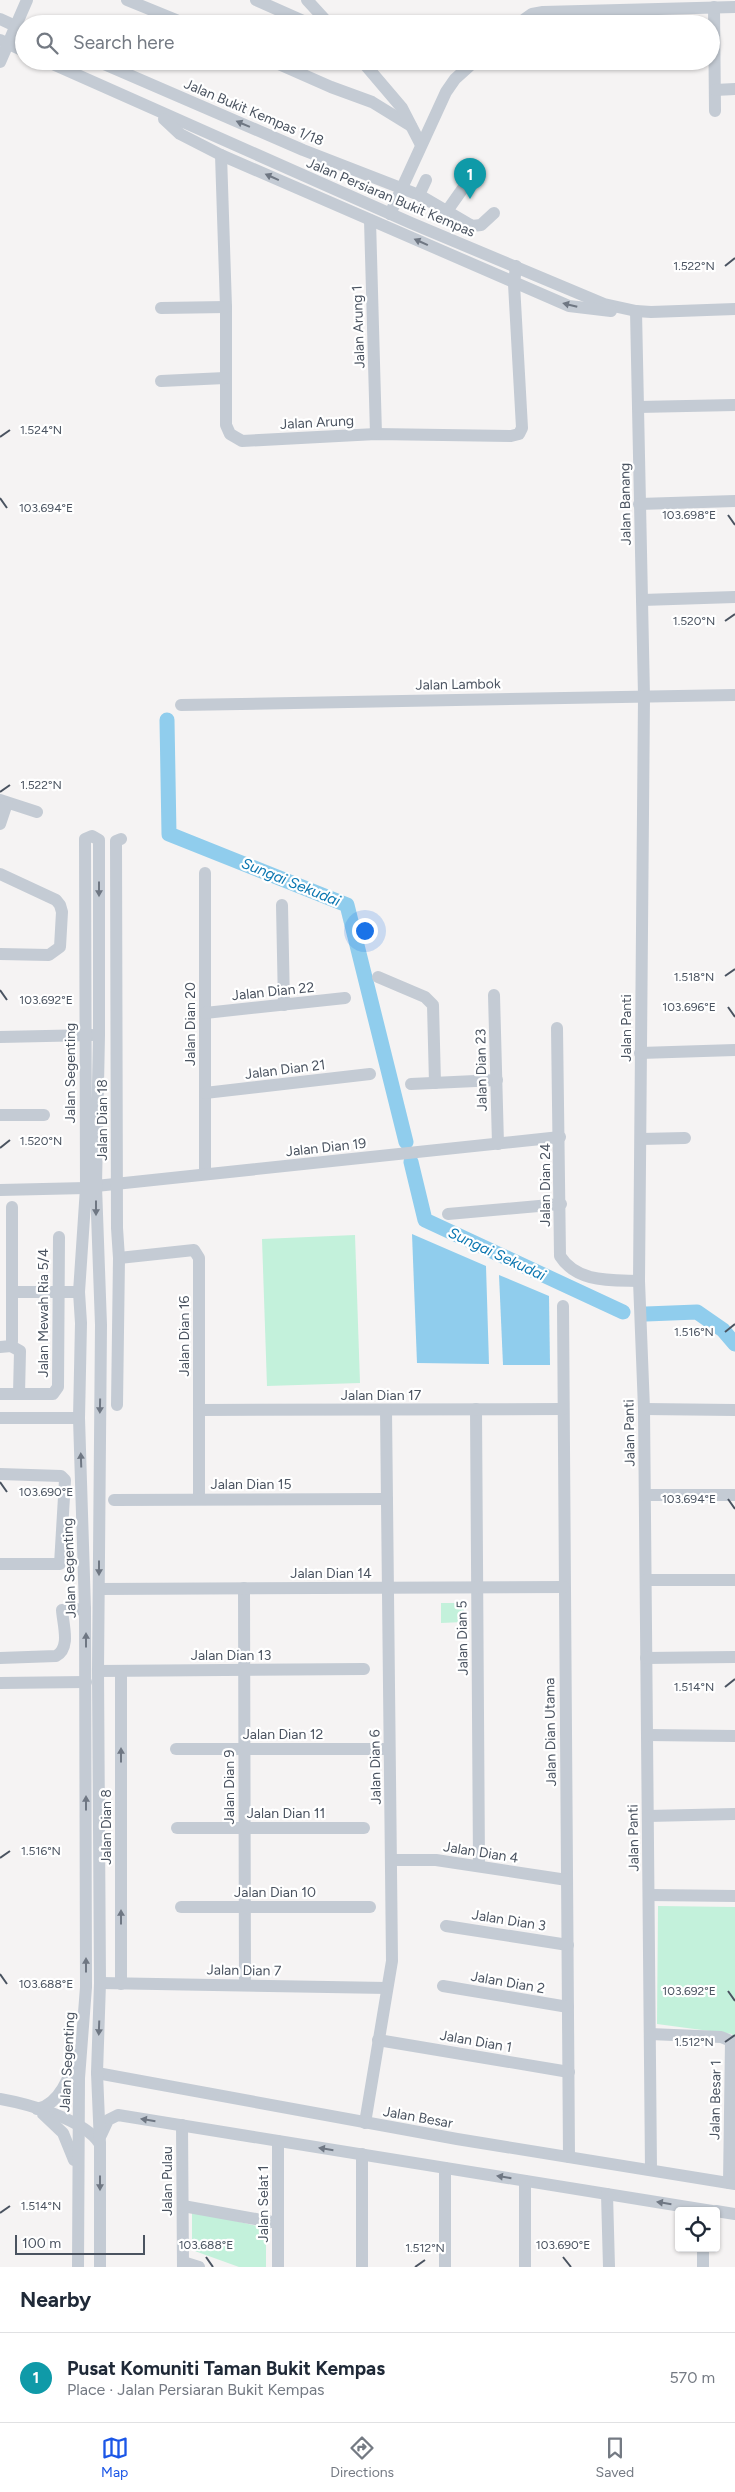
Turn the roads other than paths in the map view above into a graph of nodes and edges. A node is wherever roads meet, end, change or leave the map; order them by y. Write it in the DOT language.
graph roads {
  1 [pos="27,0"];
  2 [pos="128,0"];
  3 [pos="256,0"];
  4 [pos="308,0"];
  5 [pos="575,6"];
  6 [pos="714,7"];
  7 [pos="735,7"];
  8 [pos="23,15"];
  9 [pos="164,15"];
  10 [pos="292,15"];
  11 [pos="321,15"];
  12 [pos="531,15"];
  13 [pos="714,15"];
  14 [pos="0,19"];
  15 [pos="15,26"];
  16 [pos="15,32"];
  17 [pos="4,42"];
  18 [pos="0,62"];
  19 [pos="66,70"];
  20 [pos="118,70"];
  21 [pos="292,70"];
  22 [pos="370,70"];
  23 [pos="465,70"];
  24 [pos="715,70"];
  25 [pos="384,86"];
  26 [pos="715,90"];
  27 [pos="735,90"];
  28 [pos="372,102"];
  29 [pos="715,111"];
  30 [pos="157,112"];
  31 [pos="410,126"];
  32 [pos="420,143"];
  33 [pos="221,155"];
  34 [pos="426,180"];
  35 [pos="466,184"];
  36 [pos="402,187"];
  37 [pos="419,195"];
  38 [pos="447,211"];
  39 [pos="494,213"];
  40 [pos="390,214"];
  41 [pos="370,220"];
  42 [pos="516,266"];
  43 [pos="514,284"];
  44 [pos="226,307"];
  45 [pos="162,308"];
  46 [pos="735,309"];
  47 [pos="636,311"];
  48 [pos="225,378"];
  49 [pos="161,381"];
  50 [pos="735,405"];
  51 [pos="638,407"];
  52 [pos="376,434"];
  53 [pos="735,501"];
  54 [pos="639,504"];
  55 [pos="735,597"];
  56 [pos="642,600"];
  57 [pos="735,695"];
  58 [pos="644,696"];
  59 [pos="181,705"];
  60 [pos="4,801"];
  61 [pos="37,812"];
  62 [pos="0,824"];
  63 [pos="121,839"];
  64 [pos="204,873"];
  65 [pos="0,874"];
  66 [pos="282,905"];
  67 [pos="0,954"];
  68 [pos="378,977"];
  69 [pos="494,995"];
  70 [pos="345,998"];
  71 [pos="284,1005"];
  72 [pos="205,1013"];
  73 [pos="557,1028"];
  74 [pos="99,1035"];
  75 [pos="85,1036"];
  76 [pos="0,1037"];
  77 [pos="735,1050"];
  78 [pos="640,1053"];
  79 [pos="370,1074"];
  80 [pos="496,1080"];
  81 [pos="435,1083"];
  82 [pos="410,1084"];
  83 [pos="205,1093"];
  84 [pos="0,1115"];
  85 [pos="44,1115"];
  86 [pos="560,1138"];
  87 [pos="686,1138"];
  88 [pos="641,1139"];
  89 [pos="498,1144"];
  90 [pos="204,1174"];
  91 [pos="117,1183"];
  92 [pos="91,1187"];
  93 [pos="0,1190"];
  94 [pos="561,1204"];
  95 [pos="12,1207"];
  96 [pos="448,1214"];
  97 [pos="59,1237"];
  98 [pos="119,1258"];
  99 [pos="639,1281"];
  100 [pos="13,1292"];
  101 [pos="58,1292"];
  102 [pos="78,1292"];
  103 [pos="563,1306"];
  104 [pos="100,1318"];
  105 [pos="82,1323"];
  106 [pos="6,1347"];
  107 [pos="80,1375"];
  108 [pos="100,1376"];
  109 [pos="0,1394"];
  110 [pos="19,1394"];
  111 [pos="117,1405"];
  112 [pos="476,1409"];
  113 [pos="563,1409"];
  114 [pos="644,1409"];
  115 [pos="199,1410"];
  116 [pos="386,1410"];
  117 [pos="735,1410"];
  118 [pos="0,1418"];
  119 [pos="79,1418"];
  120 [pos="0,1474"];
  121 [pos="645,1495"];
  122 [pos="735,1495"];
  123 [pos="199,1499"];
  124 [pos="387,1499"];
  125 [pos="114,1500"];
  126 [pos="0,1564"];
  127 [pos="646,1580"];
  128 [pos="735,1580"];
  129 [pos="476,1587"];
  130 [pos="564,1587"];
  131 [pos="244,1588"];
  132 [pos="388,1588"];
  133 [pos="99,1589"];
  134 [pos="86,1609"];
  135 [pos="735,1657"];
  136 [pos="0,1658"];
  137 [pos="646,1658"];
  138 [pos="364,1669"];
  139 [pos="244,1670"];
  140 [pos="98,1671"];
  141 [pos="121,1671"];
  142 [pos="86,1682"];
  143 [pos="0,1683"];
  144 [pos="647,1735"];
  145 [pos="735,1736"];
  146 [pos="176,1749"];
  147 [pos="244,1749"];
  148 [pos="389,1749"];
  149 [pos="735,1814"];
  150 [pos="648,1816"];
  151 [pos="177,1828"];
  152 [pos="244,1828"];
  153 [pos="364,1828"];
  154 [pos="391,1860"];
  155 [pos="479,1866"];
  156 [pos="567,1880"];
  157 [pos="648,1895"];
  158 [pos="735,1896"];
  159 [pos="245,1907"];
  160 [pos="370,1907"];
  161 [pos="181,1908"];
  162 [pos="446,1926"];
  163 [pos="568,1945"];
  164 [pos="100,1983"];
  165 [pos="121,1984"];
  166 [pos="245,1986"];
  167 [pos="443,1986"];
  168 [pos="387,1988"];
  169 [pos="568,2007"];
  170 [pos="83,2018"];
  171 [pos="650,2034"];
  172 [pos="378,2040"];
  173 [pos="569,2072"];
  174 [pos="97,2073"];
  175 [pos="0,2099"];
  176 [pos="98,2104"];
  177 [pos="733,2106"];
  178 [pos="37,2109"];
  179 [pos="365,2123"];
  180 [pos="78,2125"];
  181 [pos="182,2125"];
  182 [pos="100,2140"];
  183 [pos="278,2141"];
  184 [pos="362,2154"];
  185 [pos="569,2157"];
  186 [pos="445,2168"];
  187 [pos="651,2170"];
  188 [pos="78,2172"];
  189 [pos="524,2180"];
  190 [pos="732,2183"];
  191 [pos="607,2194"];
  192 [pos="183,2206"];
  193 [pos="687,2207"];
  194 [pos="720,2212"];
  195 [pos="735,2214"];
  196 [pos="100,2222"];
  197 [pos="278,2222"];
  198 [pos="703,2252"];
  199 [pos="183,2264"];
  200 [pos="78,2267"];
  201 [pos="96,2267"];
  202 [pos="100,2267"];
  203 [pos="199,2267"];
  204 [pos="278,2267"];
  205 [pos="362,2267"];
  206 [pos="445,2267"];
  207 [pos="525,2267"];
  208 [pos="609,2267"];
  209 [pos="704,2267"];
  1 -- 8 [label="street"];
  2 -- 9 [label="street"];
  3 -- 10 [label="street"];
  4 -- 10 [label="street"];
  4 -- 11 [label="street"];
  5 -- 6 [label="street"];
  5 -- 12 [label="street"];
  6 -- 7 [label="street"];
  6 -- 13 [label="street"];
  14 -- 15 [label="street"];
  16 -- 17 [label="street"];
  17 -- 18 [label="street"];
  19 -- 30 [label="street, Jalan Persiaran Bukit Kempas"];
  36 -- 20 [label="street, Jalan Bukit Kempas 1/18, one-way"];
  21 -- 28 [label="street"];
  22 -- 25 [label="street"];
  23 -- 32 [label="street"];
  24 -- 26 [label="street"];
  25 -- 28 [label="street"];
  25 -- 31 [label="street"];
  26 -- 27 [label="street"];
  26 -- 29 [label="street"];
  28 -- 31 [label="street"];
  30 -- 33 [label="street"];
  30 -- 40 [label="street, Jalan Persiaran Bukit Kempas"];
  31 -- 32 [label="street"];
  32 -- 36 [label="street"];
  41 -- 33 [label="street, one-way"];
  33 -- 44 [label="street, Jalan Arung"];
  34 -- 37 [label="street"];
  35 -- 38 [label="street"];
  36 -- 37 [label="street, Jalan Bukit Kempas 1/18"];
  36 -- 40 [label="street"];
  37 -- 38 [label="street, Jalan Bukit Kempas 1/18"];
  38 -- 39 [label="street, Jalan Bukit Kempas 1/18"];
  40 -- 42 [label="street, Jalan Persiaran Bukit Kempas"];
  43 -- 41 [label="street, one-way"];
  41 -- 52 [label="street, Jalan Arung 1"];
  42 -- 43 [label="street, Jalan Arung"];
  42 -- 47 [label="street, Jalan Persiaran Bukit Kempas"];
  47 -- 43 [label="street, one-way"];
  43 -- 52 [label="street, Jalan Arung"];
  44 -- 45 [label="street"];
  44 -- 48 [label="street, Jalan Arung"];
  46 -- 47 [label="street, Jalan Persiaran Bukit Kempas"];
  47 -- 51 [label="street, Jalan Banang"];
  48 -- 49 [label="street"];
  48 -- 52 [label="street, Jalan Arung"];
  50 -- 51 [label="street"];
  51 -- 54 [label="street, Jalan Banang"];
  53 -- 54 [label="street"];
  54 -- 56 [label="street, Jalan Banang"];
  55 -- 56 [label="street"];
  56 -- 58 [label="street, Jalan Banang"];
  57 -- 58 [label="street, Jalan Lambok"];
  58 -- 59 [label="street, Jalan Lambok"];
  58 -- 78 [label="street, Jalan Panti"];
  60 -- 61 [label="street"];
  60 -- 62 [label="street"];
  63 -- 91 [label="street, Jalan Dian 18"];
  64 -- 72 [label="street, Jalan Dian 20"];
  65 -- 67 [label="street"];
  66 -- 71 [label="street"];
  68 -- 81 [label="street"];
  69 -- 80 [label="street, Jalan Dian 23"];
  70 -- 71 [label="street, Jalan Dian 22"];
  71 -- 72 [label="street, Jalan Dian 22"];
  72 -- 83 [label="street, Jalan Dian 20"];
  73 -- 86 [label="street, Jalan Dian 24"];
  74 -- 75 [label="street"];
  75 -- 74 [label="street, Jalan Segenting, one-way"];
  74 -- 92 [label="street, Jalan Segenting"];
  75 -- 76 [label="street"];
  75 -- 92 [label="street, Jalan Segenting"];
  77 -- 78 [label="street"];
  78 -- 88 [label="street, Jalan Panti"];
  79 -- 83 [label="street, Jalan Dian 21"];
  80 -- 81 [label="street"];
  80 -- 89 [label="street, Jalan Dian 23"];
  81 -- 82 [label="street"];
  83 -- 90 [label="street, Jalan Dian 20"];
  84 -- 85 [label="street"];
  86 -- 89 [label="street, Jalan Dian 19"];
  86 -- 94 [label="street, Jalan Dian 24"];
  87 -- 88 [label="street"];
  88 -- 99 [label="street, Jalan Panti"];
  89 -- 90 [label="street, Jalan Dian 19"];
  90 -- 91 [label="street, Jalan Dian 19"];
  91 -- 92 [label="street, Jalan Dian 19"];
  91 -- 98 [label="street, Jalan Dian 18"];
  92 -- 93 [label="street, Jalan Dian 19"];
  92 -- 102 [label="street, Jalan Segenting"];
  92 -- 104 [label="street, Jalan Segenting, one-way"];
  94 -- 96 [label="street"];
  94 -- 99 [label="street, Jalan Dian 24"];
  95 -- 100 [label="street"];
  97 -- 101 [label="street, Jalan Mewah Ria 5/4"];
  98 -- 111 [label="street, Jalan Dian 18"];
  98 -- 115 [label="street, Jalan Dian 16"];
  99 -- 114 [label="street, Jalan Panti"];
  100 -- 101 [label="street"];
  100 -- 106 [label="street"];
  101 -- 102 [label="street"];
  101 -- 110 [label="street, Jalan Mewah Ria 5/4"];
  102 -- 105 [label="street, Jalan Segenting"];
  103 -- 113 [label="street, Jalan Dian Utama"];
  104 -- 105 [label="street"];
  104 -- 108 [label="street, Jalan Segenting"];
  105 -- 107 [label="street, Jalan Segenting"];
  106 -- 110 [label="street"];
  107 -- 108 [label="street"];
  107 -- 119 [label="street, Jalan Segenting"];
  108 -- 133 [label="street, Jalan Segenting, one-way"];
  109 -- 110 [label="street, Jalan Mewah Ria 5/4"];
  112 -- 113 [label="street, Jalan Dian 17"];
  112 -- 116 [label="street, Jalan Dian 17"];
  112 -- 129 [label="street, Jalan Dian 5"];
  113 -- 130 [label="street, Jalan Dian Utama"];
  114 -- 117 [label="street"];
  114 -- 121 [label="street, Jalan Panti"];
  115 -- 116 [label="street, Jalan Dian 17"];
  115 -- 123 [label="street, Jalan Dian 16"];
  116 -- 124 [label="street, Jalan Dian 6"];
  118 -- 119 [label="street"];
  134 -- 119 [label="street, Jalan Segenting, one-way"];
  120 -- 126 [label="street"];
  121 -- 122 [label="street"];
  121 -- 127 [label="street, Jalan Panti"];
  123 -- 124 [label="street, Jalan Dian 15"];
  123 -- 125 [label="street, Jalan Dian 15"];
  124 -- 132 [label="street, Jalan Dian 6"];
  127 -- 128 [label="street"];
  127 -- 137 [label="street, Jalan Panti"];
  129 -- 130 [label="street, Jalan Dian 14"];
  129 -- 132 [label="street, Jalan Dian 14"];
  129 -- 155 [label="street, Jalan Dian 5"];
  130 -- 156 [label="street, Jalan Dian Utama"];
  131 -- 132 [label="street, Jalan Dian 14"];
  131 -- 133 [label="street, Jalan Dian 14"];
  131 -- 139 [label="street, Jalan Dian 9"];
  132 -- 148 [label="street, Jalan Dian 6"];
  133 -- 140 [label="street, Jalan Segenting"];
  134 -- 136 [label="street"];
  142 -- 134 [label="street, Jalan Segenting, one-way"];
  135 -- 137 [label="street"];
  137 -- 144 [label="street, Jalan Panti"];
  138 -- 139 [label="street, Jalan Dian 13"];
  139 -- 141 [label="street, Jalan Dian 13"];
  139 -- 147 [label="street, Jalan Dian 9"];
  140 -- 141 [label="street, Jalan Dian 13"];
  140 -- 164 [label="street, Jalan Segenting"];
  165 -- 141 [label="street, Jalan Dian 8, one-way"];
  142 -- 143 [label="street"];
  170 -- 142 [label="street, Jalan Segenting, one-way"];
  144 -- 145 [label="street"];
  144 -- 150 [label="street, Jalan Panti"];
  146 -- 147 [label="street, Jalan Dian 12"];
  147 -- 148 [label="street, Jalan Dian 12"];
  147 -- 152 [label="street, Jalan Dian 9"];
  148 -- 154 [label="street, Jalan Dian 6"];
  149 -- 150 [label="street"];
  150 -- 157 [label="street, Jalan Panti"];
  151 -- 152 [label="street, Jalan Dian 11"];
  152 -- 153 [label="street, Jalan Dian 11"];
  152 -- 159 [label="street, Jalan Dian 9"];
  154 -- 155 [label="street, Jalan Dian 4"];
  154 -- 168 [label="street, Jalan Dian 6"];
  155 -- 156 [label="street, Jalan Dian 4"];
  156 -- 163 [label="street, Jalan Dian Utama"];
  157 -- 158 [label="street"];
  157 -- 171 [label="street, Jalan Panti"];
  159 -- 160 [label="street, Jalan Dian 10"];
  159 -- 161 [label="street, Jalan Dian 10"];
  159 -- 166 [label="street, Jalan Dian 9"];
  162 -- 163 [label="street, Jalan Dian 3"];
  163 -- 169 [label="street, Jalan Dian Utama"];
  164 -- 165 [label="street, Jalan Dian 7"];
  164 -- 170 [label="street"];
  164 -- 174 [label="street, Jalan Segenting, one-way"];
  165 -- 166 [label="street, Jalan Dian 7"];
  166 -- 168 [label="street, Jalan Dian 7"];
  167 -- 169 [label="street, Jalan Dian 2"];
  168 -- 172 [label="street, Jalan Dian 6"];
  169 -- 173 [label="street, Jalan Dian Utama"];
  170 -- 178 [label="street"];
  170 -- 180 [label="street, Jalan Segenting"];
  171 -- 177 [label="street, Jalan Besar 1"];
  171 -- 187 [label="street, Jalan Panti"];
  172 -- 173 [label="street, Jalan Dian 1"];
  172 -- 179 [label="street, Jalan Dian 6"];
  173 -- 185 [label="street, Jalan Dian Utama"];
  174 -- 176 [label="street, Jalan Segenting"];
  174 -- 179 [label="street, Jalan Besar"];
  175 -- 178 [label="street"];
  176 -- 180 [label="street"];
  176 -- 182 [label="street, Jalan Segenting"];
  177 -- 190 [label="street, Jalan Besar 1"];
  178 -- 180 [label="street"];
  178 -- 188 [label="street"];
  179 -- 185 [label="street, Jalan Besar"];
  180 -- 182 [label="street"];
  180 -- 188 [label="street, Jalan Segenting"];
  181 -- 182 [label="street, one-way"];
  181 -- 183 [label="street"];
  181 -- 192 [label="street, Jalan Pulau"];
  182 -- 196 [label="street, Jalan Segenting, one-way"];
  184 -- 183 [label="street, one-way"];
  183 -- 197 [label="street, Jalan Selat 1"];
  184 -- 186 [label="street"];
  184 -- 205 [label="street"];
  185 -- 187 [label="street, Jalan Besar"];
  189 -- 186 [label="street, one-way"];
  186 -- 206 [label="street"];
  187 -- 190 [label="street, Jalan Besar"];
  188 -- 200 [label="street, Jalan Segenting"];
  189 -- 191 [label="street"];
  189 -- 207 [label="street"];
  193 -- 191 [label="street, one-way"];
  191 -- 208 [label="street"];
  192 -- 197 [label="street"];
  192 -- 199 [label="street, Jalan Pulau"];
  194 -- 195 [label="street"];
  196 -- 201 [label="street"];
  196 -- 202 [label="street, Jalan Segenting"];
  197 -- 204 [label="street, Jalan Selat 1"];
  198 -- 209 [label="street"];
  199 -- 203 [label="street"];
}
